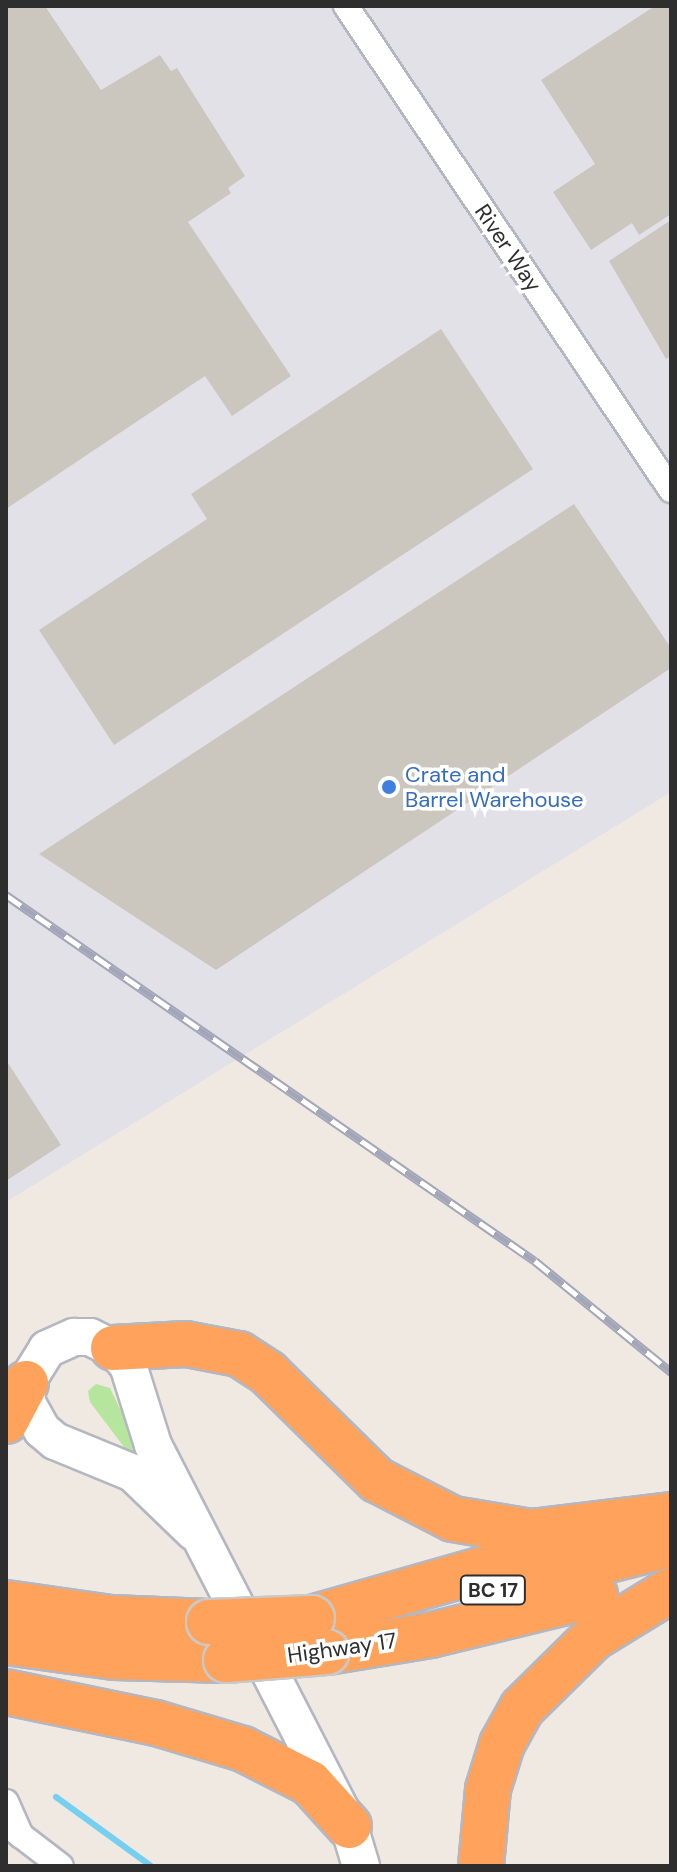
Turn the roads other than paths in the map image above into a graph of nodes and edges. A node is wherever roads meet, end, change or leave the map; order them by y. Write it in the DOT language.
graph roads {
  1 [pos="346,6"];
  2 [pos="671,490"];
  3 [pos="113,1348"];
  4 [pos="26,1383"];
  5 [pos="6,1421"];
  6 [pos="670,1515"];
  7 [pos="194,1532"];
  8 [pos="671,1544"];
  9 [pos="671,1574"];
  10 [pos="671,1590"];
  11 [pos="6,1603"];
  12 [pos="320,1635"];
  13 [pos="218,1641"];
  14 [pos="6,1642"];
  15 [pos="6,1692"];
  16 [pos="6,1802"];
  17 [pos="14,1830"];
  18 [pos="355,1846"];
  19 [pos="61,1866"];
  20 [pos="380,1866"];
  21 [pos="481,1866"];
  1 -- 2 [label="street, River Way"];
  3 -- 4 [label="main road"];
  3 -- 6 [label="highway"];
  3 -- 7 [label="main road"];
  4 -- 5 [label="highway"];
  4 -- 7 [label="main road"];
  6 -- 12 [label="highway"];
  7 -- 18 [label="main road"];
  8 -- 12 [label="highway, Highway 17 / BC 17"];
  9 -- 12 [label="highway, Highway 17 / BC 17"];
  10 -- 21 [label="highway"];
  11 -- 13 [label="highway, Highway 17 / BC 17"];
  12 -- 13 [label="highway, Highway 17 / BC 17, bridge"];
  13 -- 14 [label="highway, Highway 17 / BC 17"];
  15 -- 18 [label="highway"];
  16 -- 17 [label="street"];
  17 -- 19 [label="street"];
  18 -- 20 [label="main road"];
}
